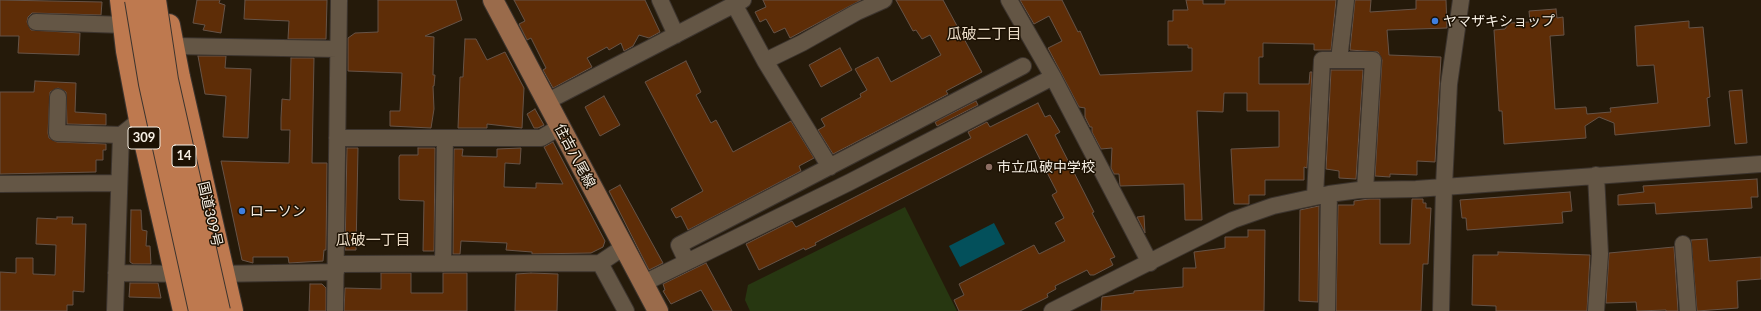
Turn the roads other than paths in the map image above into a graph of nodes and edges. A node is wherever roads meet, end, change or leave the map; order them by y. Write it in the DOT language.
graph roads {
  1 [pos="121,0"];
  2 [pos="136,0"];
  3 [pos="155,0"];
  4 [pos="166,0"];
  5 [pos="339,0"];
  6 [pos="493,0"];
  7 [pos="660,0"];
  8 [pos="884,0"];
  9 [pos="1009,0"];
  10 [pos="1346,0"];
  11 [pos="1460,0"];
  12 [pos="738,2"];
  13 [pos="36,22"];
  14 [pos="124,25"];
  15 [pos="676,35"];
  16 [pos="173,46"];
  17 [pos="337,49"];
  18 [pos="1339,60"];
  19 [pos="765,61"];
  20 [pos="1023,66"];
  21 [pos="1053,77"];
  22 [pos="58,97"];
  23 [pos="546,102"];
  24 [pos="140,120"];
  25 [pos="560,127"];
  26 [pos="121,135"];
  27 [pos="337,138"];
  28 [pos="445,138"];
  29 [pos="1761,164"];
  30 [pos="830,167"];
  31 [pos="1596,175"];
  32 [pos="119,183"];
  33 [pos="0,184"];
  34 [pos="1444,186"];
  35 [pos="1365,190"];
  36 [pos="1322,195"];
  37 [pos="1683,244"];
  38 [pos="624,247"];
  39 [pos="687,262"];
  40 [pos="600,263"];
  41 [pos="1150,263"];
  42 [pos="443,264"];
  43 [pos="336,268"];
  44 [pos="116,273"];
  45 [pos="177,274"];
  46 [pos="224,274"];
  47 [pos="644,283"];
  48 [pos="115,311"];
  49 [pos="184,311"];
  50 [pos="200,311"];
  51 [pos="219,311"];
  52 [pos="232,311"];
  53 [pos="336,311"];
  54 [pos="626,311"];
  55 [pos="658,311"];
  56 [pos="1052,311"];
  57 [pos="1327,311"];
  58 [pos="1441,311"];
  59 [pos="1596,311"];
  60 [pos="1688,311"];
  1 -- 14 [label="highway, 309"];
  2 -- 50 [label="highway, 14, bridge"];
  3 -- 51 [label="highway, 14, bridge"];
  4 -- 16 [label="highway, 国道309号"];
  5 -- 17 [label="street"];
  6 -- 23 [label="main road, 住吉八尾線"];
  7 -- 15 [label="street"];
  8 -- 19 [label="street"];
  9 -- 21 [label="street"];
  10 -- 18 [label="street"];
  11 -- 34 [label="street"];
  12 -- 15 [label="street"];
  12 -- 19 [label="street"];
  13 -- 14 [label="street"];
  14 -- 24 [label="highway, 309"];
  15 -- 23 [label="street"];
  16 -- 17 [label="street"];
  16 -- 46 [label="highway, 国道309号"];
  17 -- 27 [label="street"];
  18 -- 35 [label="street"];
  18 -- 36 [label="street"];
  19 -- 30 [label="street"];
  20 -- 30 [label="street"];
  21 -- 39 [label="street"];
  21 -- 41 [label="street"];
  22 -- 26 [label="street"];
  23 -- 25 [label="main road, 住吉八尾線"];
  24 -- 26 [label="street"];
  24 -- 45 [label="highway, 309"];
  25 -- 28 [label="street"];
  25 -- 38 [label="main road, 住吉八尾線"];
  26 -- 32 [label="street"];
  27 -- 28 [label="street"];
  27 -- 43 [label="street"];
  28 -- 42 [label="street"];
  29 -- 31 [label="street"];
  30 -- 39 [label="street"];
  31 -- 34 [label="street"];
  31 -- 59 [label="street"];
  32 -- 33 [label="street"];
  32 -- 44 [label="street"];
  34 -- 35 [label="street"];
  34 -- 58 [label="street"];
  35 -- 36 [label="street"];
  36 -- 41 [label="street"];
  36 -- 57 [label="street"];
  37 -- 60 [label="street"];
  38 -- 40 [label="street"];
  38 -- 47 [label="main road, 住吉八尾線"];
  39 -- 47 [label="street"];
  40 -- 42 [label="street"];
  40 -- 54 [label="street"];
  41 -- 56 [label="street"];
  42 -- 43 [label="street"];
  43 -- 46 [label="street"];
  43 -- 53 [label="street"];
  44 -- 45 [label="street"];
  44 -- 48 [label="street"];
  45 -- 46 [label="street"];
  45 -- 49 [label="highway, 309"];
  46 -- 52 [label="highway, 国道309号"];
  47 -- 55 [label="main road, 住吉八尾線"];
}
